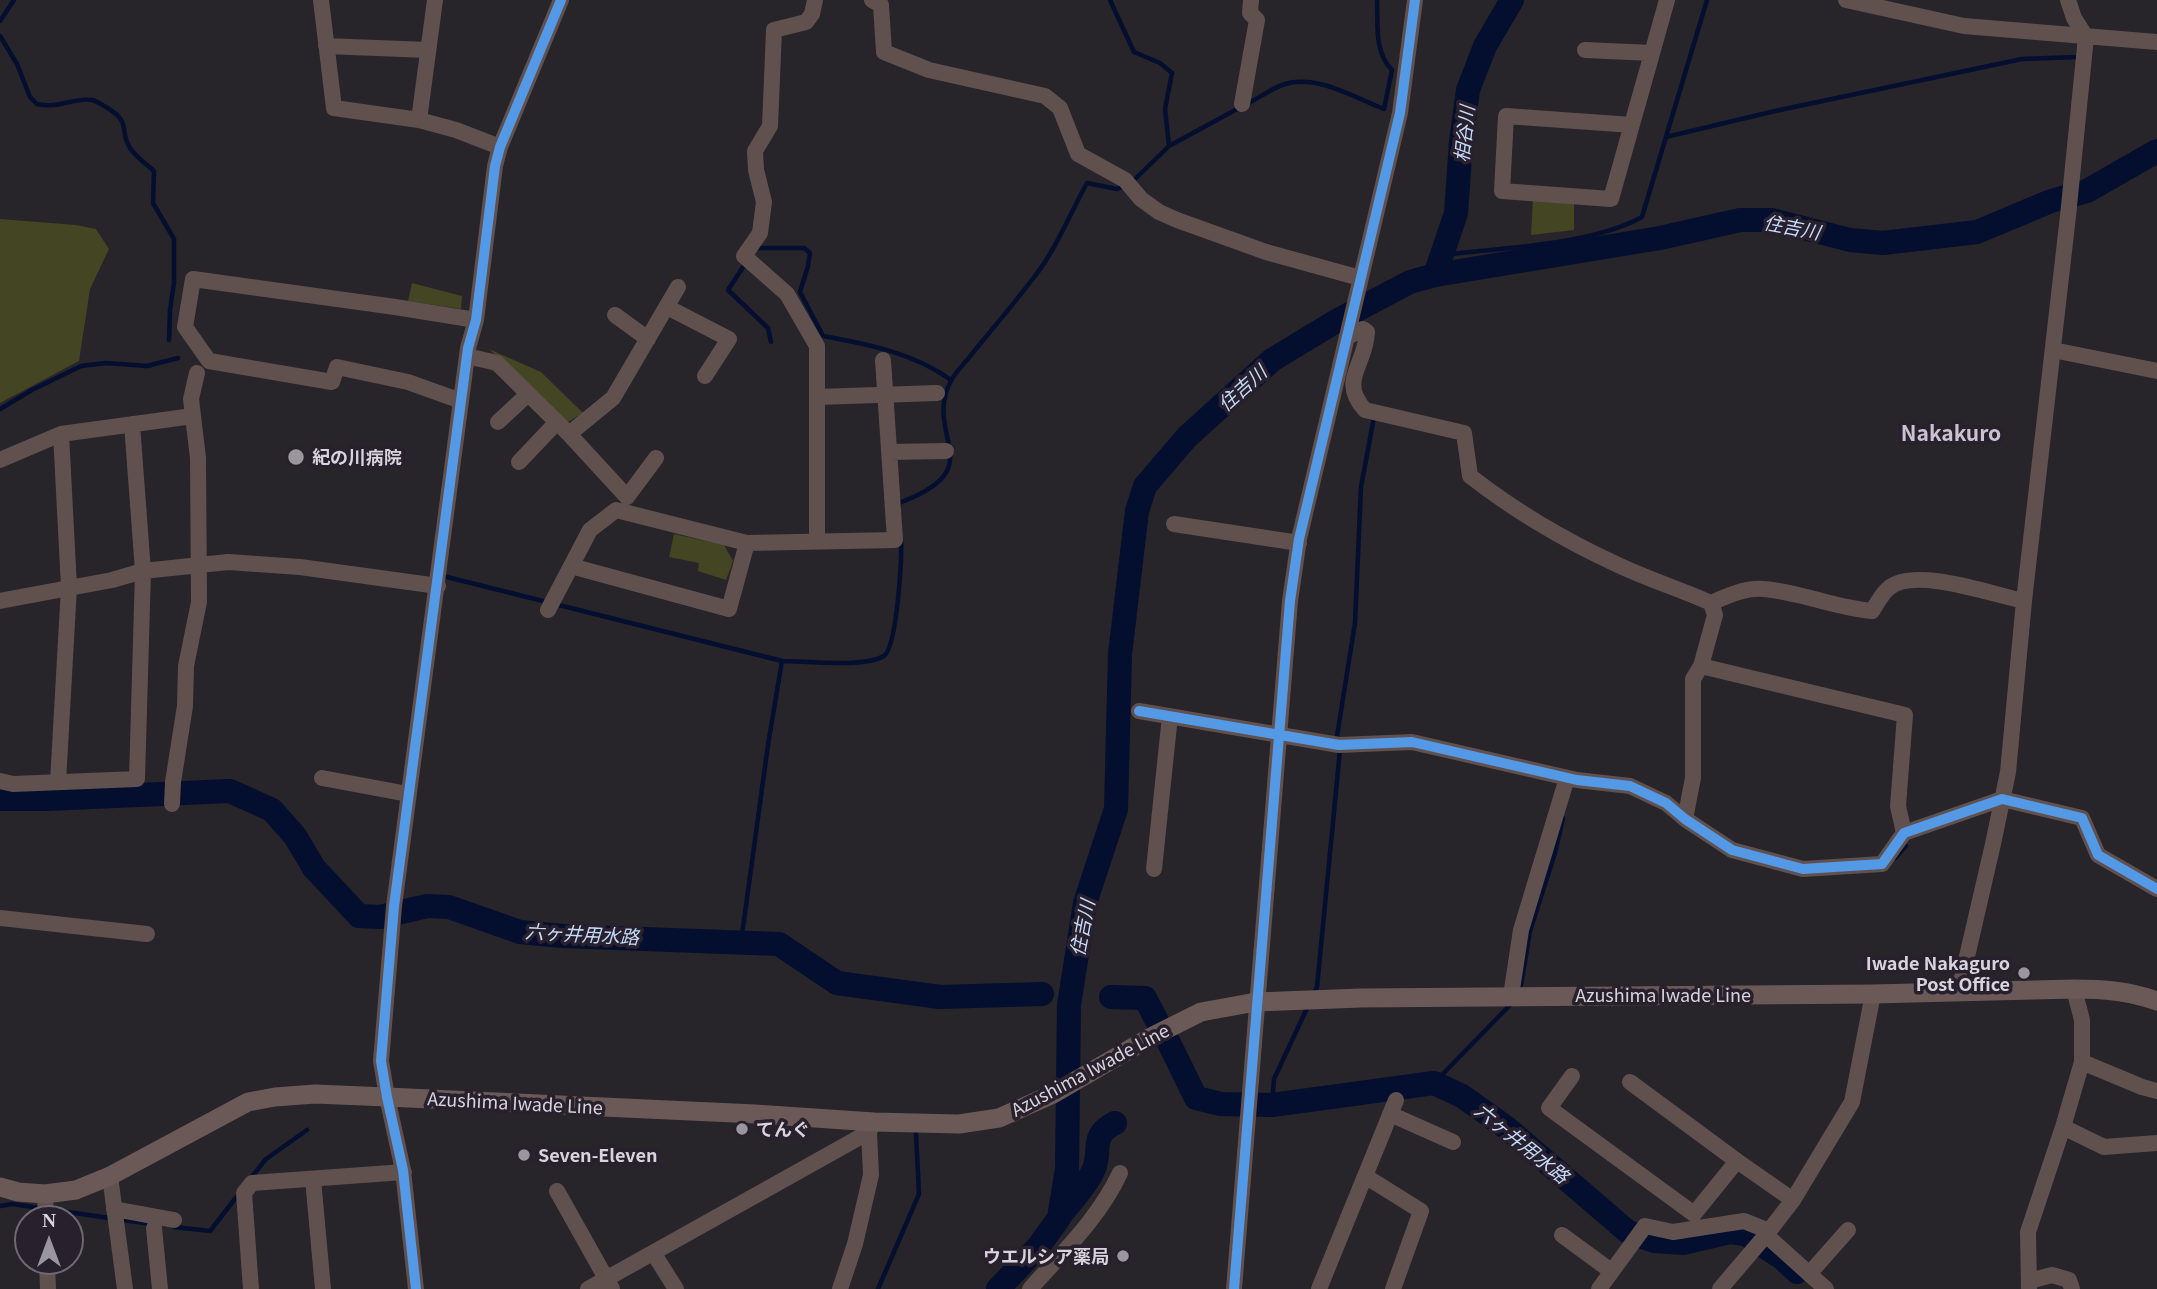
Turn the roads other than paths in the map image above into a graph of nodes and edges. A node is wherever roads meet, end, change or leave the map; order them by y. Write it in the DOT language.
graph roads {
  1 [pos="321,0"];
  2 [pos="435,0"];
  3 [pos="561,0"];
  4 [pos="815,0"];
  5 [pos="872,0"];
  6 [pos="1251,0"];
  7 [pos="1415,0"];
  8 [pos="1667,0"];
  9 [pos="1846,0"];
  10 [pos="2068,0"];
  11 [pos="2086,37"];
  12 [pos="2157,42"];
  13 [pos="326,46"];
  14 [pos="428,50"];
  15 [pos="1585,50"];
  16 [pos="1652,54"];
  17 [pos="1242,104"];
  18 [pos="419,120"];
  19 [pos="1632,125"];
  20 [pos="500,147"];
  21 [pos="1360,278"];
  22 [pos="678,287"];
  23 [pos="667,307"];
  24 [pos="615,315"];
  25 [pos="476,320"];
  26 [pos="1347,334"];
  27 [pos="648,339"];
  28 [pos="2053,350"];
  29 [pos="467,356"];
  30 [pos="883,360"];
  31 [pos="2157,371"];
  32 [pos="197,373"];
  33 [pos="705,376"];
  34 [pos="937,393"];
  35 [pos="528,394"];
  36 [pos="886,394"];
  37 [pos="817,397"];
  38 [pos="461,401"];
  39 [pos="193,416"];
  40 [pos="498,422"];
  41 [pos="557,422"];
  42 [pos="132,424"];
  43 [pos="61,434"];
  44 [pos="569,434"];
  45 [pos="946,451"];
  46 [pos="889,452"];
  47 [pos="656,458"];
  48 [pos="0,460"];
  49 [pos="519,462"];
  50 [pos="1174,524"];
  51 [pos="817,541"];
  52 [pos="747,542"];
  53 [pos="1299,543"];
  54 [pos="197,564"];
  55 [pos="571,566"];
  56 [pos="143,571"];
  57 [pos="438,586"];
  58 [pos="69,587"];
  59 [pos="0,601"];
  60 [pos="2024,601"];
  61 [pos="1711,603"];
  62 [pos="548,610"];
  63 [pos="1701,666"];
  64 [pos="1139,711"];
  65 [pos="1170,716"];
  66 [pos="1278,735"];
  67 [pos="322,778"];
  68 [pos="1567,778"];
  69 [pos="0,781"];
  70 [pos="58,782"];
  71 [pos="408,793"];
  72 [pos="2002,799"];
  73 [pos="172,804"];
  74 [pos="1685,819"];
  75 [pos="1904,833"];
  76 [pos="1154,869"];
  77 [pos="2157,889"];
  78 [pos="0,918"];
  79 [pos="147,934"];
  80 [pos="2074,989"];
  81 [pos="1959,991"];
  82 [pos="1873,993"];
  83 [pos="1511,996"];
  84 [pos="2157,1001"];
  85 [pos="1256,1002"];
  86 [pos="2082,1062"];
  87 [pos="1572,1076"];
  88 [pos="1630,1082"];
  89 [pos="2157,1091"];
  90 [pos="387,1097"];
  91 [pos="872,1127"];
  92 [pos="2063,1127"];
  93 [pos="1453,1142"];
  94 [pos="2157,1143"];
  95 [pos="1737,1161"];
  96 [pos="404,1172"];
  97 [pos="1120,1172"];
  98 [pos="1365,1176"];
  99 [pos="110,1177"];
  100 [pos="313,1179"];
  101 [pos="0,1187"];
  102 [pos="557,1191"];
  103 [pos="1793,1199"];
  104 [pos="39,1205"];
  105 [pos="52,1205"];
  106 [pos="116,1217"];
  107 [pos="174,1220"];
  108 [pos="154,1228"];
  109 [pos="1848,1230"];
  110 [pos="1562,1235"];
  111 [pos="1764,1238"];
  112 [pos="654,1254"];
  113 [pos="1612,1272"];
  114 [pos="1809,1274"];
  115 [pos="609,1284"];
  116 [pos="2029,1285"];
  117 [pos="125,1289"];
  118 [pos="160,1289"];
  119 [pos="251,1289"];
  120 [pos="323,1289"];
  121 [pos="416,1289"];
  122 [pos="588,1289"];
  123 [pos="676,1289"];
  124 [pos="840,1289"];
  125 [pos="1030,1289"];
  126 [pos="1234,1289"];
  127 [pos="1319,1289"];
  128 [pos="1393,1289"];
  129 [pos="1598,1289"];
  130 [pos="1720,1289"];
  131 [pos="1826,1289"];
  132 [pos="2073,1289"];
  1 -- 13 [label="street"];
  2 -- 14 [label="street"];
  3 -- 20 [label="street"];
  4 -- 37 [label="street"];
  5 -- 21 [label="street"];
  6 -- 17 [label="street"];
  7 -- 21 [label="street"];
  8 -- 16 [label="street"];
  9 -- 11 [label="street"];
  10 -- 11 [label="street"];
  11 -- 12 [label="street"];
  11 -- 28 [label="street"];
  13 -- 14 [label="street"];
  13 -- 18 [label="street"];
  14 -- 18 [label="street"];
  15 -- 16 [label="street"];
  16 -- 19 [label="street"];
  18 -- 20 [label="street"];
  19 -- 19 [label="street"];
  20 -- 25 [label="street"];
  21 -- 26 [label="street"];
  22 -- 23 [label="street"];
  23 -- 27 [label="street"];
  23 -- 33 [label="street"];
  24 -- 27 [label="street"];
  25 -- 29 [label="street"];
  25 -- 38 [label="street"];
  26 -- 53 [label="street"];
  26 -- 61 [label="street"];
  27 -- 44 [label="street"];
  28 -- 31 [label="street"];
  28 -- 60 [label="street"];
  29 -- 35 [label="street"];
  29 -- 38 [label="street"];
  30 -- 36 [label="street"];
  32 -- 39 [label="street"];
  34 -- 36 [label="street"];
  35 -- 40 [label="street"];
  35 -- 41 [label="street"];
  36 -- 37 [label="street"];
  36 -- 46 [label="street"];
  37 -- 51 [label="street"];
  38 -- 57 [label="street"];
  39 -- 42 [label="street"];
  39 -- 54 [label="street"];
  41 -- 44 [label="street"];
  41 -- 49 [label="street"];
  42 -- 43 [label="street"];
  42 -- 56 [label="street"];
  43 -- 48 [label="street"];
  43 -- 58 [label="street"];
  44 -- 47 [label="street"];
  45 -- 46 [label="street"];
  46 -- 51 [label="street"];
  50 -- 53 [label="street"];
  51 -- 52 [label="street"];
  52 -- 55 [label="street"];
  52 -- 55 [label="street"];
  53 -- 66 [label="street"];
  54 -- 56 [label="street"];
  54 -- 57 [label="street"];
  54 -- 73 [label="street"];
  55 -- 62 [label="street"];
  56 -- 58 [label="street"];
  56 -- 70 [label="street"];
  57 -- 71 [label="street"];
  58 -- 59 [label="street"];
  58 -- 70 [label="street"];
  60 -- 61 [label="street"];
  60 -- 72 [label="street"];
  61 -- 63 [label="street"];
  63 -- 74 [label="street"];
  63 -- 75 [label="street"];
  64 -- 65 [label="street"];
  65 -- 66 [label="street"];
  65 -- 76 [label="street"];
  66 -- 68 [label="street"];
  66 -- 85 [label="street"];
  67 -- 71 [label="street"];
  68 -- 74 [label="street"];
  68 -- 83 [label="street"];
  69 -- 70 [label="street"];
  71 -- 90 [label="street"];
  72 -- 75 [label="street"];
  72 -- 77 [label="street"];
  72 -- 81 [label="street"];
  74 -- 75 [label="street"];
  78 -- 79 [label="street"];
  80 -- 81 [label="main road, Azushima Iwade Line"];
  80 -- 84 [label="main road, Azushima Iwade Line"];
  80 -- 86 [label="street"];
  81 -- 82 [label="main road, Azushima Iwade Line"];
  82 -- 83 [label="main road, Azushima Iwade Line"];
  82 -- 103 [label="street"];
  83 -- 85 [label="main road, Azushima Iwade Line"];
  85 -- 91 [label="main road, Azushima Iwade Line"];
  85 -- 126 [label="street"];
  86 -- 89 [label="street"];
  86 -- 92 [label="street"];
  87 -- 95 [label="street"];
  88 -- 95 [label="street"];
  90 -- 91 [label="main road, Azushima Iwade Line"];
  90 -- 96 [label="street"];
  90 -- 99 [label="main road, Azushima Iwade Line"];
  91 -- 112 [label="street"];
  91 -- 124 [label="street"];
  92 -- 94 [label="street"];
  92 -- 116 [label="street"];
  93 -- 98 [label="street"];
  95 -- 103 [label="street"];
  96 -- 100 [label="street"];
  96 -- 121 [label="street"];
  97 -- 125 [label="street"];
  98 -- 127 [label="street"];
  98 -- 128 [label="street"];
  99 -- 105 [label="main road, Azushima Iwade Line"];
  99 -- 106 [label="street"];
  100 -- 119 [label="street"];
  100 -- 120 [label="street"];
  101 -- 104 [label="main road, Azushima Iwade Line"];
  102 -- 115 [label="street"];
  103 -- 111 [label="street"];
  106 -- 107 [label="street"];
  106 -- 117 [label="street"];
  108 -- 118 [label="street"];
  109 -- 114 [label="street"];
  110 -- 113 [label="street"];
  111 -- 113 [label="street"];
  111 -- 114 [label="street"];
  111 -- 130 [label="street"];
  112 -- 115 [label="street"];
  112 -- 123 [label="street"];
  113 -- 129 [label="street"];
  114 -- 131 [label="street"];
  115 -- 122 [label="street"];
  116 -- 132 [label="street"];
}
